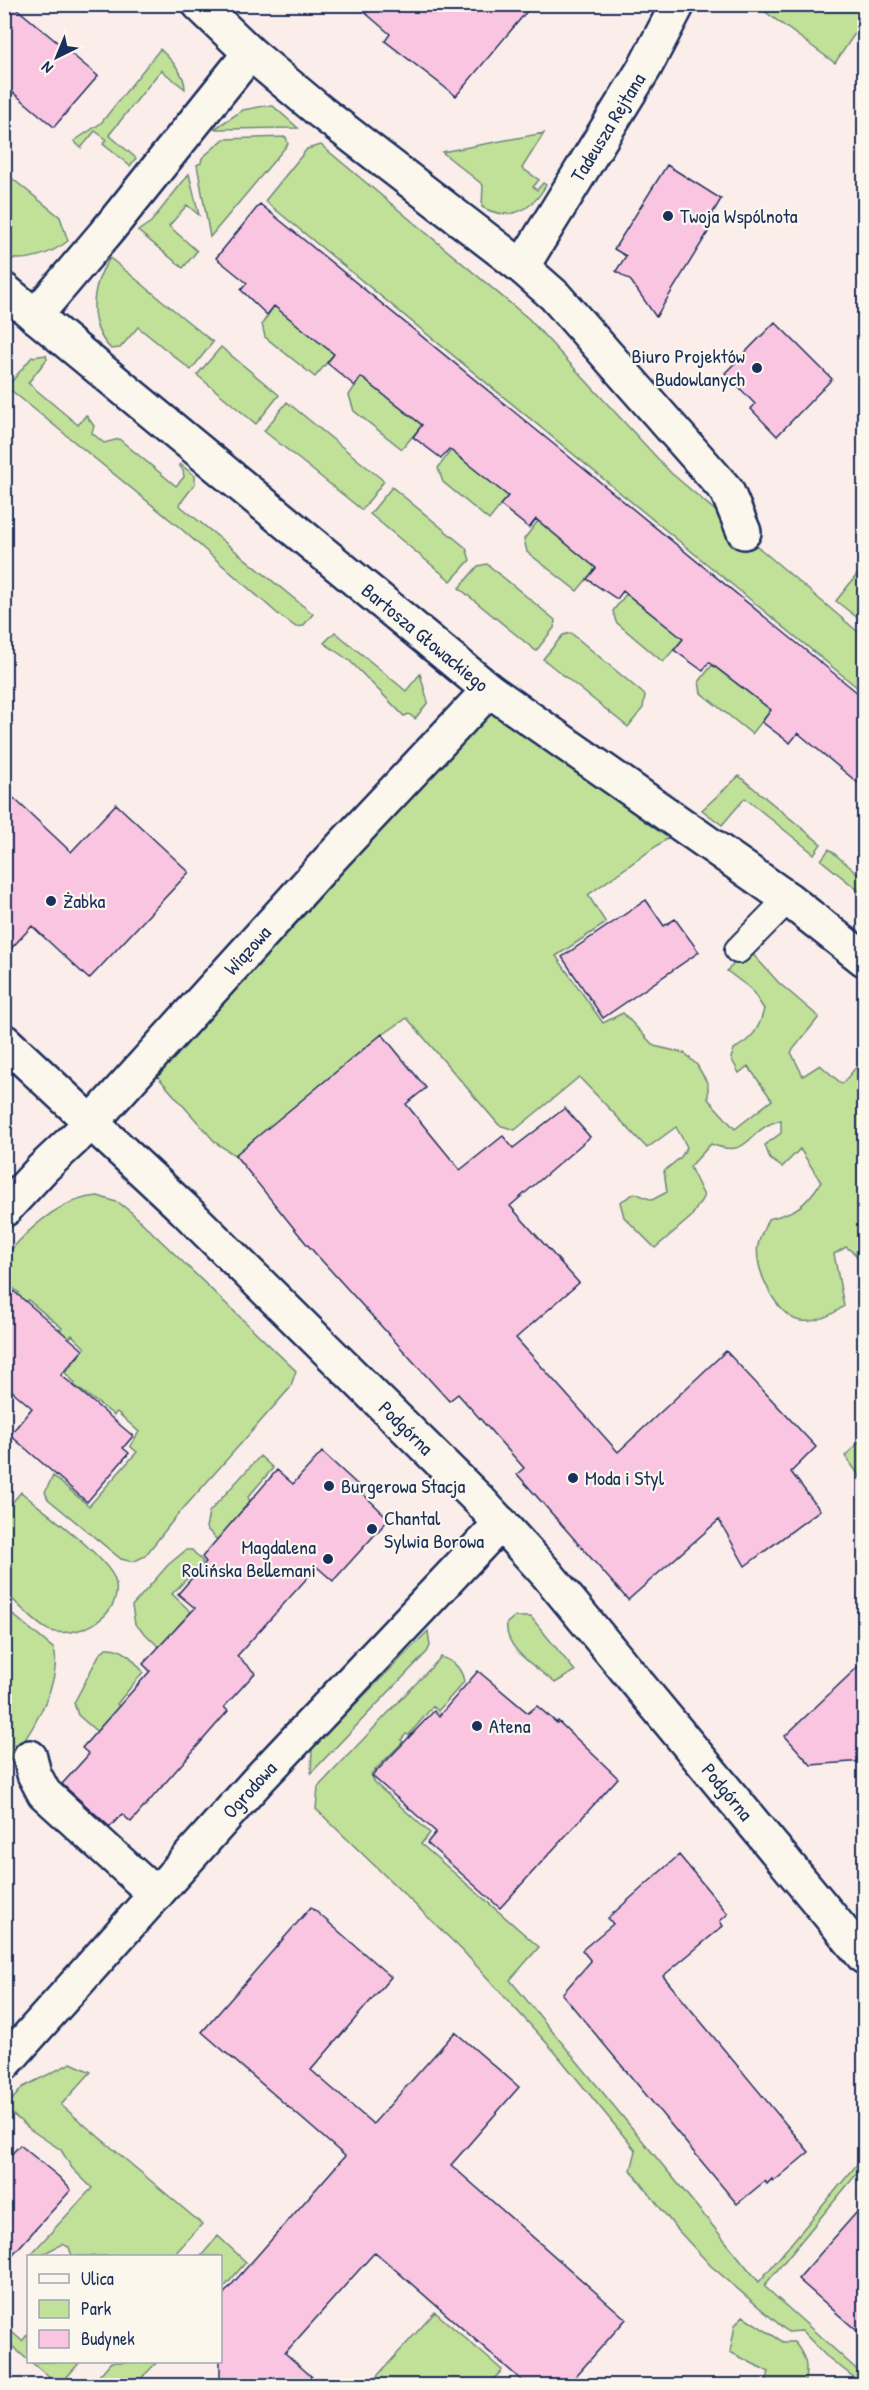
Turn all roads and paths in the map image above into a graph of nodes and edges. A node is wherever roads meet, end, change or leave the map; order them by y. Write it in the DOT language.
graph roads {
  1 [pos="199,4"];
  2 [pos="678,4"];
  3 [pos="250,53"];
  4 [pos="527,258"];
  5 [pos="4,290"];
  6 [pos="35,316"];
  7 [pos="744,532"];
  8 [pos="489,690"];
  9 [pos="788,899"];
  10 [pos="738,950"];
  11 [pos="864,959"];
  12 [pos="4,1041"];
  13 [pos="91,1123"];
  14 [pos="4,1210"];
  15 [pos="501,1523"];
  16 [pos="30,1757"];
  17 [pos="156,1895"];
  18 [pos="864,1957"];
  19 [pos="4,2064"];
  1 -- 3 [label="street"];
  2 -- 4 [label="street, Tadeusza Rejtana"];
  3 -- 4 [label="street"];
  3 -- 6 [label="street"];
  4 -- 7 [label="street"];
  5 -- 6 [label="street, Bartosza Głowackiego"];
  6 -- 8 [label="street, Bartosza Głowackiego"];
  8 -- 9 [label="street, Bartosza Głowackiego"];
  8 -- 13 [label="street, Wiązowa"];
  9 -- 10 [label="lane"];
  9 -- 11 [label="street, Bartosza Głowackiego"];
  12 -- 13 [label="street, Podgórna"];
  13 -- 14 [label="street, Wiązowa"];
  13 -- 15 [label="street, Podgórna"];
  15 -- 17 [label="street, Ogrodowa"];
  15 -- 18 [label="street, Podgórna"];
  16 -- 17 [label="street"];
  17 -- 19 [label="street, Ogrodowa"];
}
